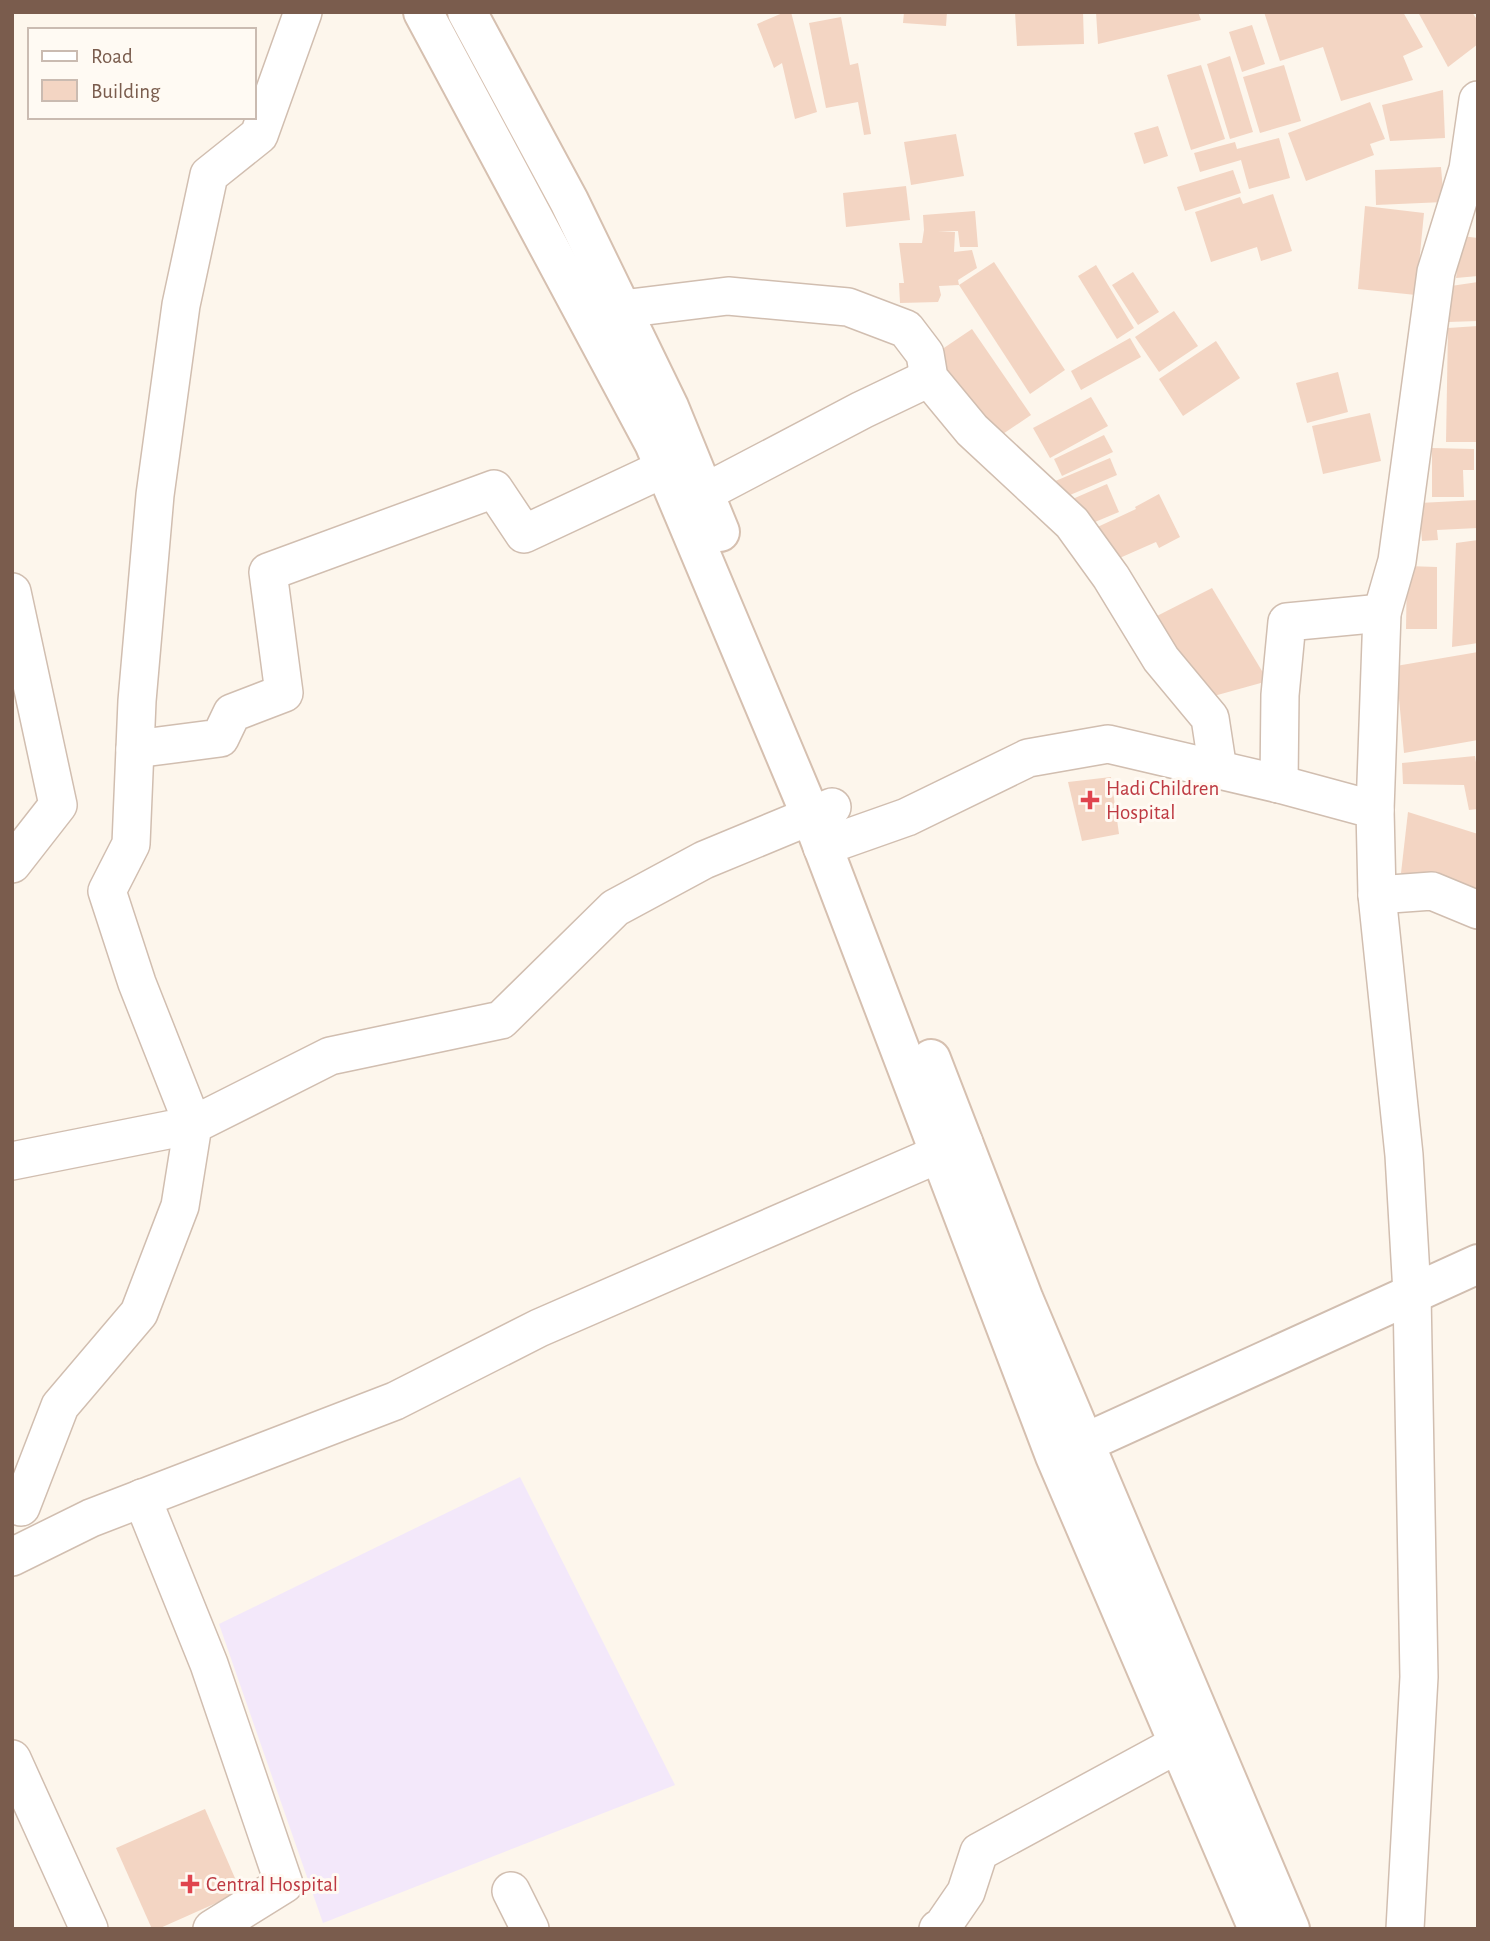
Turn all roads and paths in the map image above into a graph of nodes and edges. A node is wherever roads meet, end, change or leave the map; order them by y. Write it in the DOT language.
graph roads {
  1 [pos="303,12"];
  2 [pos="423,12"];
  3 [pos="467,12"];
  4 [pos="1478,100"];
  5 [pos="622,309"];
  6 [pos="929,378"];
  7 [pos="664,468"];
  8 [pos="704,493"];
  9 [pos="12,592"];
  10 [pos="1382,613"];
  11 [pos="135,749"];
  12 [pos="1218,769"];
  13 [pos="1279,784"];
  14 [pos="1375,810"];
  15 [pos="827,827"];
  16 [pos="12,864"];
  17 [pos="1377,895"];
  18 [pos="1478,910"];
  19 [pos="193,1125"];
  20 [pos="951,1148"];
  21 [pos="12,1161"];
  22 [pos="1478,1264"];
  23 [pos="1412,1293"];
  24 [pos="1070,1449"];
  25 [pos="142,1498"];
  26 [pos="17,1505"];
  27 [pos="62,1533"];
  28 [pos="12,1557"];
  29 [pos="1192,1738"];
  30 [pos="12,1759"];
  31 [pos="511,1891"];
  32 [pos="89,1929"];
  33 [pos="212,1929"];
  34 [pos="530,1929"];
  35 [pos="938,1929"];
  36 [pos="1258,1929"];
  37 [pos="1290,1929"];
  38 [pos="1405,1929"];
  1 -- 11 [label="street"];
  2 -- 7 [label="main road"];
  3 -- 5 [label="main road"];
  4 -- 10 [label="street"];
  5 -- 6 [label="street"];
  5 -- 8 [label="main road"];
  6 -- 8 [label="street"];
  6 -- 12 [label="street"];
  7 -- 11 [label="street"];
  7 -- 15 [label="main road"];
  8 -- 15 [label="main road"];
  9 -- 16 [label="street"];
  10 -- 13 [label="street"];
  10 -- 14 [label="street"];
  11 -- 19 [label="street"];
  12 -- 13 [label="street"];
  12 -- 15 [label="street"];
  13 -- 14 [label="street"];
  14 -- 17 [label="street"];
  15 -- 19 [label="street"];
  15 -- 20 [label="main road"];
  17 -- 18 [label="street"];
  17 -- 23 [label="street"];
  19 -- 21 [label="street"];
  19 -- 26 [label="street"];
  20 -- 24 [label="main road"];
  20 -- 25 [label="street"];
  22 -- 23 [label="main road"];
  23 -- 24 [label="main road"];
  23 -- 38 [label="street"];
  24 -- 29 [label="main road"];
  25 -- 27 [label="street"];
  25 -- 33 [label="street"];
  26 -- 27 [label="street"];
  27 -- 28 [label="street"];
  29 -- 35 [label="street"];
  29 -- 36 [label="main road"];
  29 -- 37 [label="main road"];
  30 -- 32 [label="street"];
  31 -- 34 [label="street"];
}
